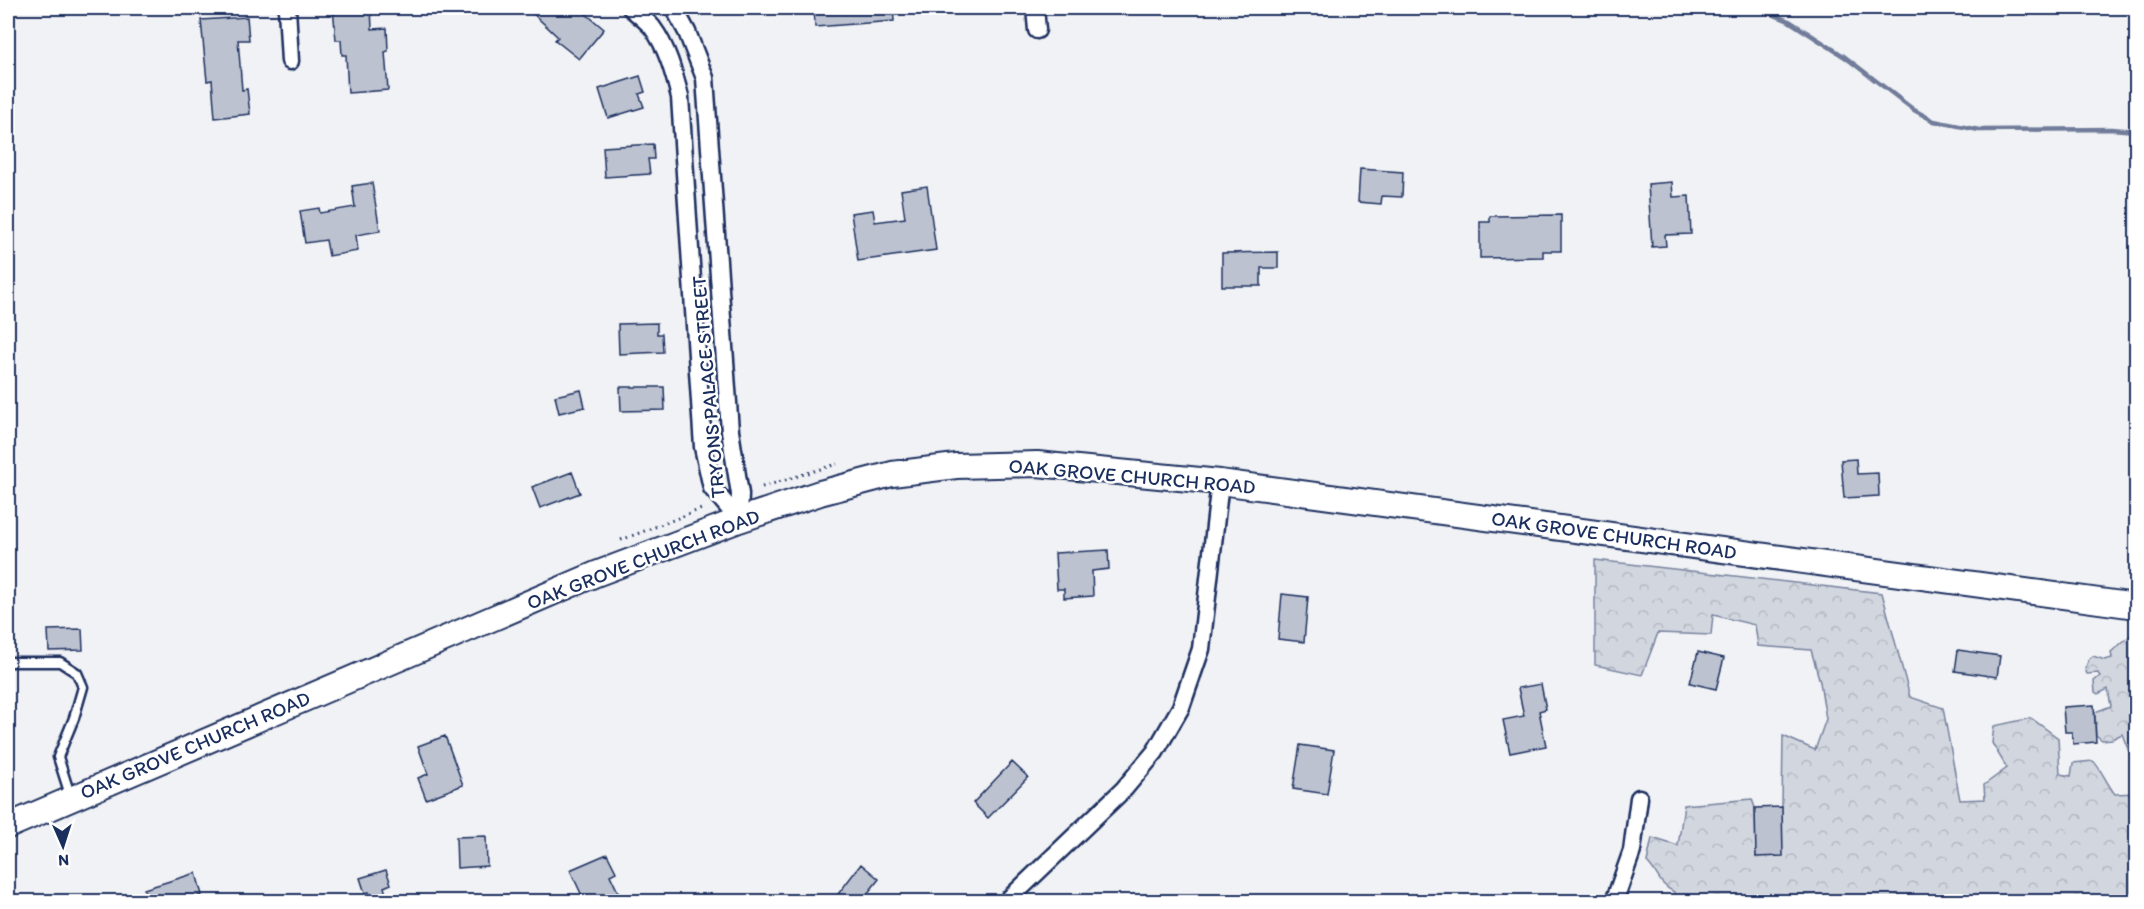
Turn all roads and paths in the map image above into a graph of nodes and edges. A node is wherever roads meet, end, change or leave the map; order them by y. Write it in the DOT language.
graph roads {
  1 [pos="286,8"];
  2 [pos="631,8"];
  3 [pos="677,8"];
  4 [pos="1035,8"];
  5 [pos="652,27"];
  6 [pos="1037,30"];
  7 [pos="291,61"];
  8 [pos="720,277"];
  9 [pos="692,280"];
  10 [pos="837,464"];
  11 [pos="1220,482"];
  12 [pos="762,487"];
  13 [pos="704,508"];
  14 [pos="739,520"];
  15 [pos="621,540"];
  16 [pos="2136,606"];
  17 [pos="8,662"];
  18 [pos="71,798"];
  19 [pos="1639,798"];
  20 [pos="8,825"];
  21 [pos="1006,902"];
  22 [pos="1614,902"];
  1 -- 7 [label="street"];
  2 -- 5 [label="street, TRYONS PALACE STREET"];
  3 -- 5 [label="street"];
  3 -- 8 [label="street, TRYONS PALACE STREET"];
  4 -- 6 [label="street"];
  5 -- 9 [label="street, TRYONS PALACE STREET"];
  8 -- 9 [label="street"];
  8 -- 14 [label="street, TRYONS PALACE STREET"];
  9 -- 14 [label="street, TRYONS PALACE STREET"];
  10 -- 12 [label="path"];
  11 -- 14 [label="main road, OAK GROVE CHURCH ROAD"];
  11 -- 16 [label="main road, OAK GROVE CHURCH ROAD"];
  11 -- 21 [label="street"];
  13 -- 15 [label="path"];
  14 -- 18 [label="main road, OAK GROVE CHURCH ROAD"];
  17 -- 18 [label="lane"];
  18 -- 20 [label="main road, OAK GROVE CHURCH ROAD"];
  19 -- 22 [label="street"];
}
